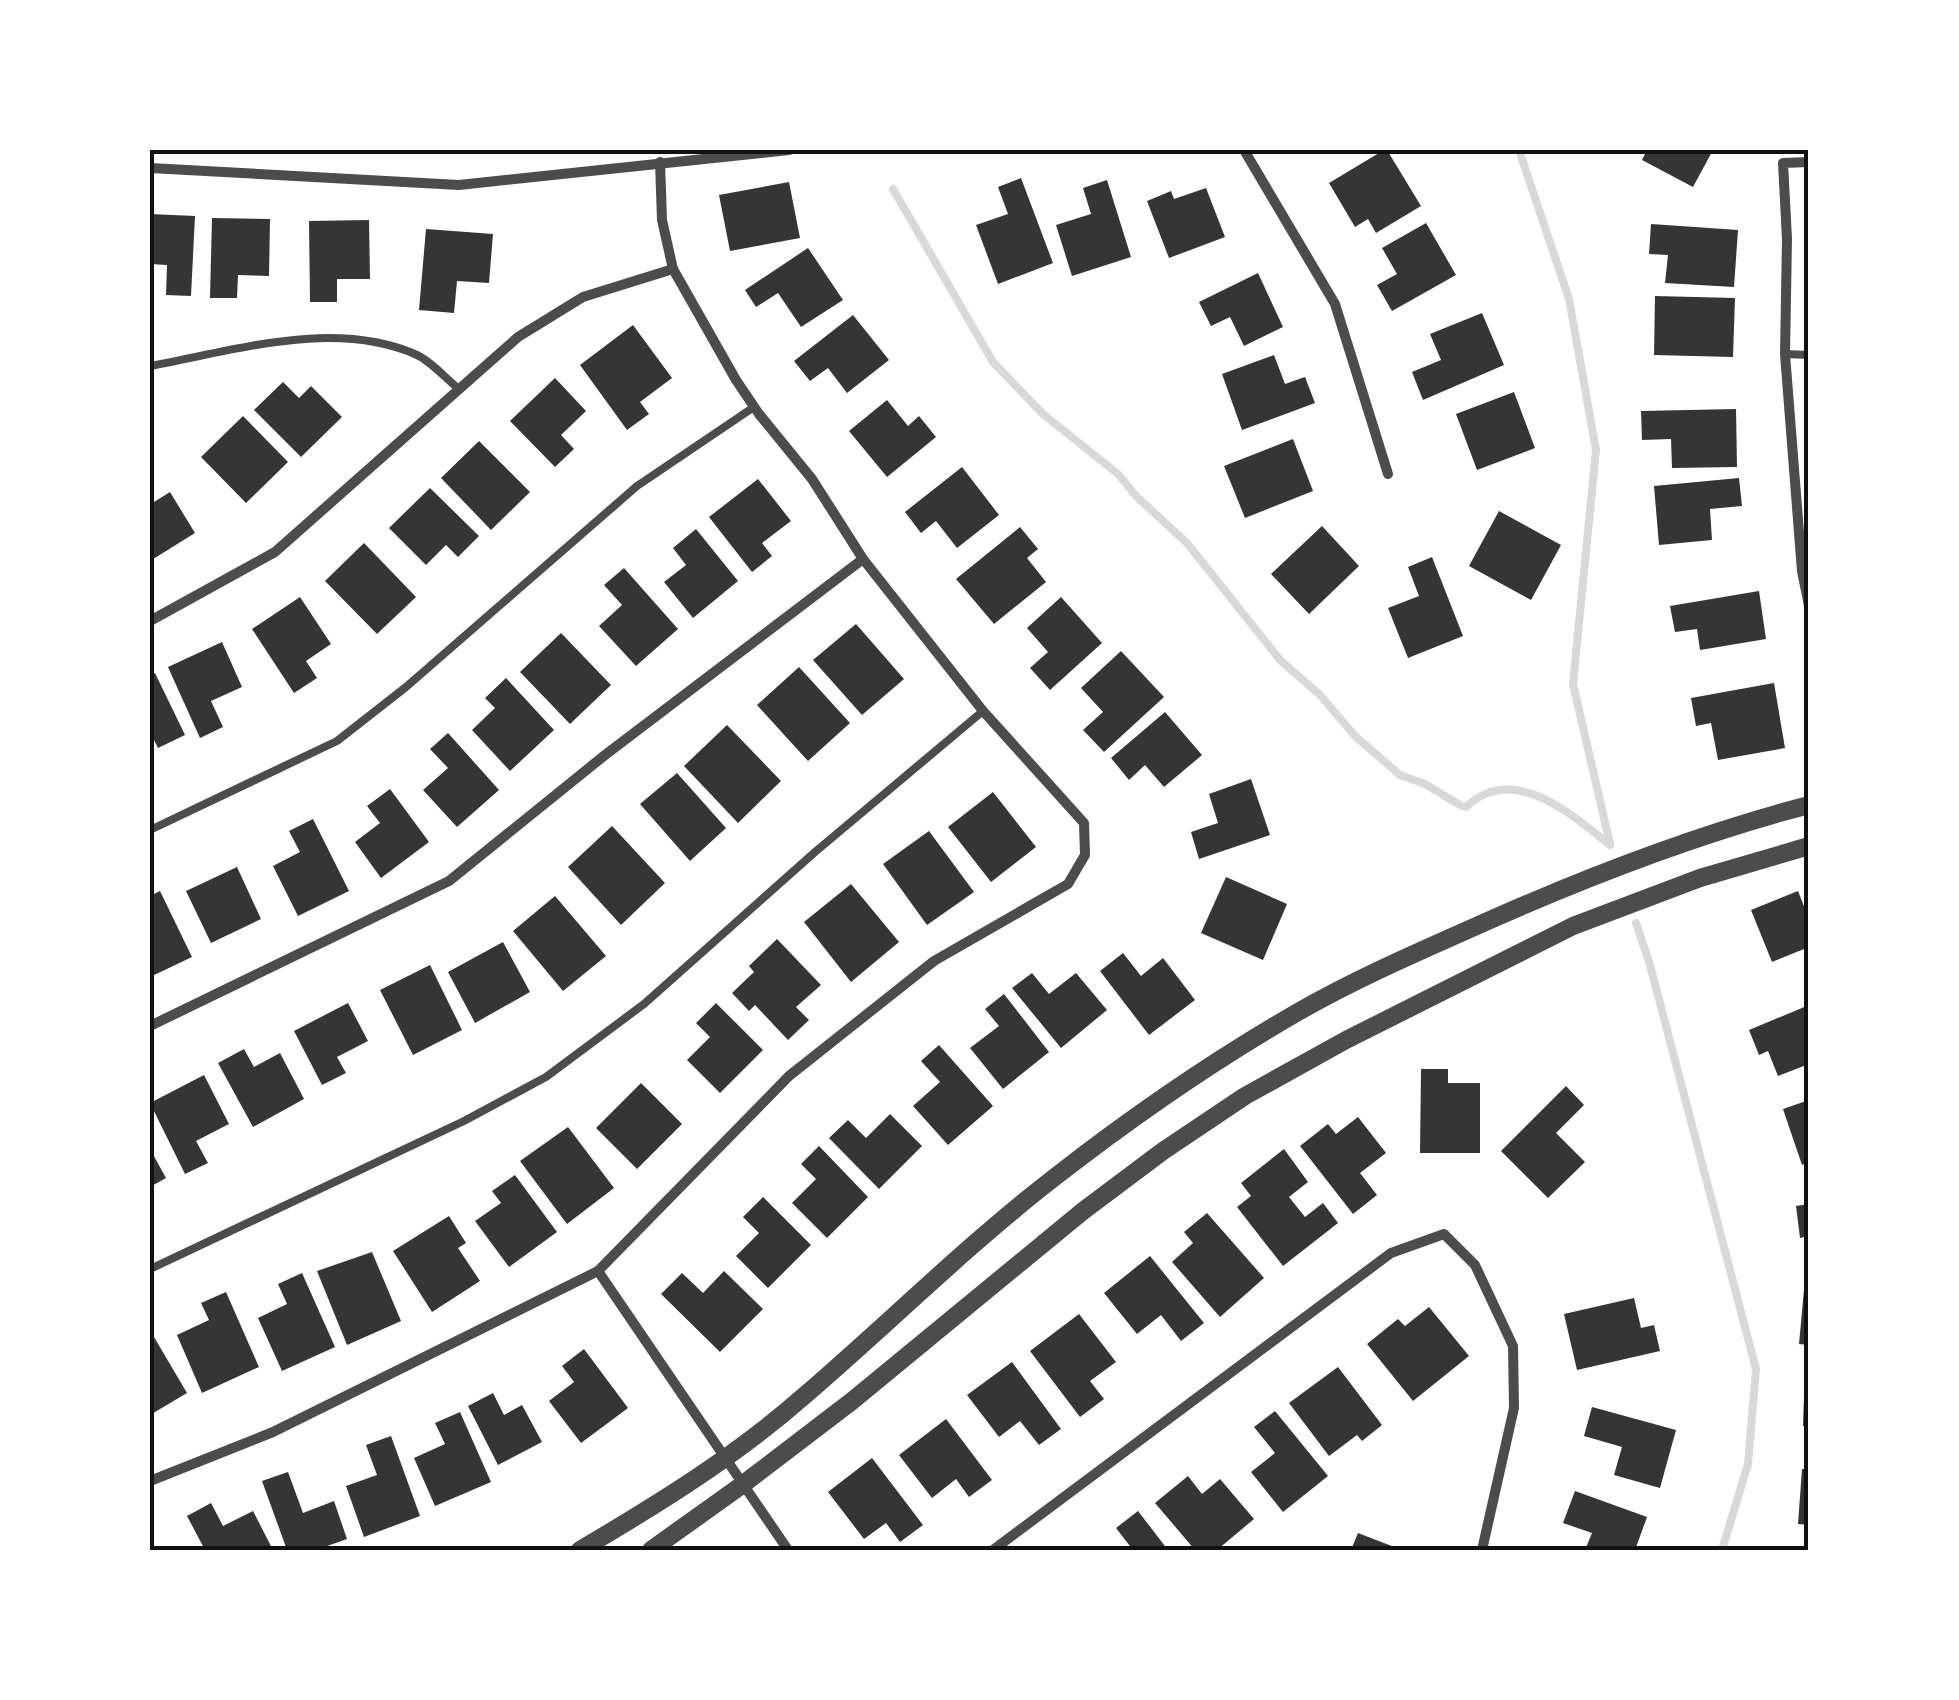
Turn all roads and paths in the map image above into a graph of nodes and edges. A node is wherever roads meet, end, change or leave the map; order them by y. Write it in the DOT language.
graph roads {
  1 [pos="789,150"];
  2 [pos="1244,150"];
  3 [pos="660,162"];
  4 [pos="1809,162"];
  5 [pos="150,168"];
  6 [pos="672,269"];
  7 [pos="1785,354"];
  8 [pos="1809,354"];
  9 [pos="150,366"];
  10 [pos="459,389"];
  11 [pos="754,406"];
  12 [pos="1388,474"];
  13 [pos="864,558"];
  14 [pos="1806,571"];
  15 [pos="1809,606"];
  16 [pos="150,621"];
  17 [pos="983,710"];
  18 [pos="1809,805"];
  19 [pos="150,830"];
  20 [pos="1809,846"];
  21 [pos="150,1026"];
  22 [pos="150,1269"];
  23 [pos="598,1271"];
  24 [pos="724,1458"];
  25 [pos="150,1481"];
  26 [pos="742,1486"];
  27 [pos="580,1550"];
  28 [pos="651,1550"];
  29 [pos="788,1550"];
  30 [pos="993,1550"];
  31 [pos="1482,1550"];
  1 -- 3 [label="street"];
  2 -- 12 [label="street"];
  3 -- 5 [label="street"];
  3 -- 6 [label="street"];
  4 -- 7 [label="street"];
  6 -- 10 [label="street"];
  6 -- 11 [label="street"];
  7 -- 8 [label="lane"];
  7 -- 14 [label="street"];
  9 -- 10 [label="lane"];
  10 -- 16 [label="street"];
  11 -- 13 [label="street"];
  11 -- 19 [label="lane"];
  13 -- 17 [label="street"];
  13 -- 21 [label="street"];
  14 -- 15 [label="street"];
  17 -- 22 [label="lane"];
  17 -- 23 [label="street"];
  18 -- 24 [label="street"];
  20 -- 26 [label="street"];
  23 -- 24 [label="street"];
  23 -- 25 [label="street"];
  24 -- 26 [label="street"];
  24 -- 27 [label="street"];
  26 -- 28 [label="street"];
  26 -- 29 [label="street"];
  30 -- 31 [label="street"];
}
